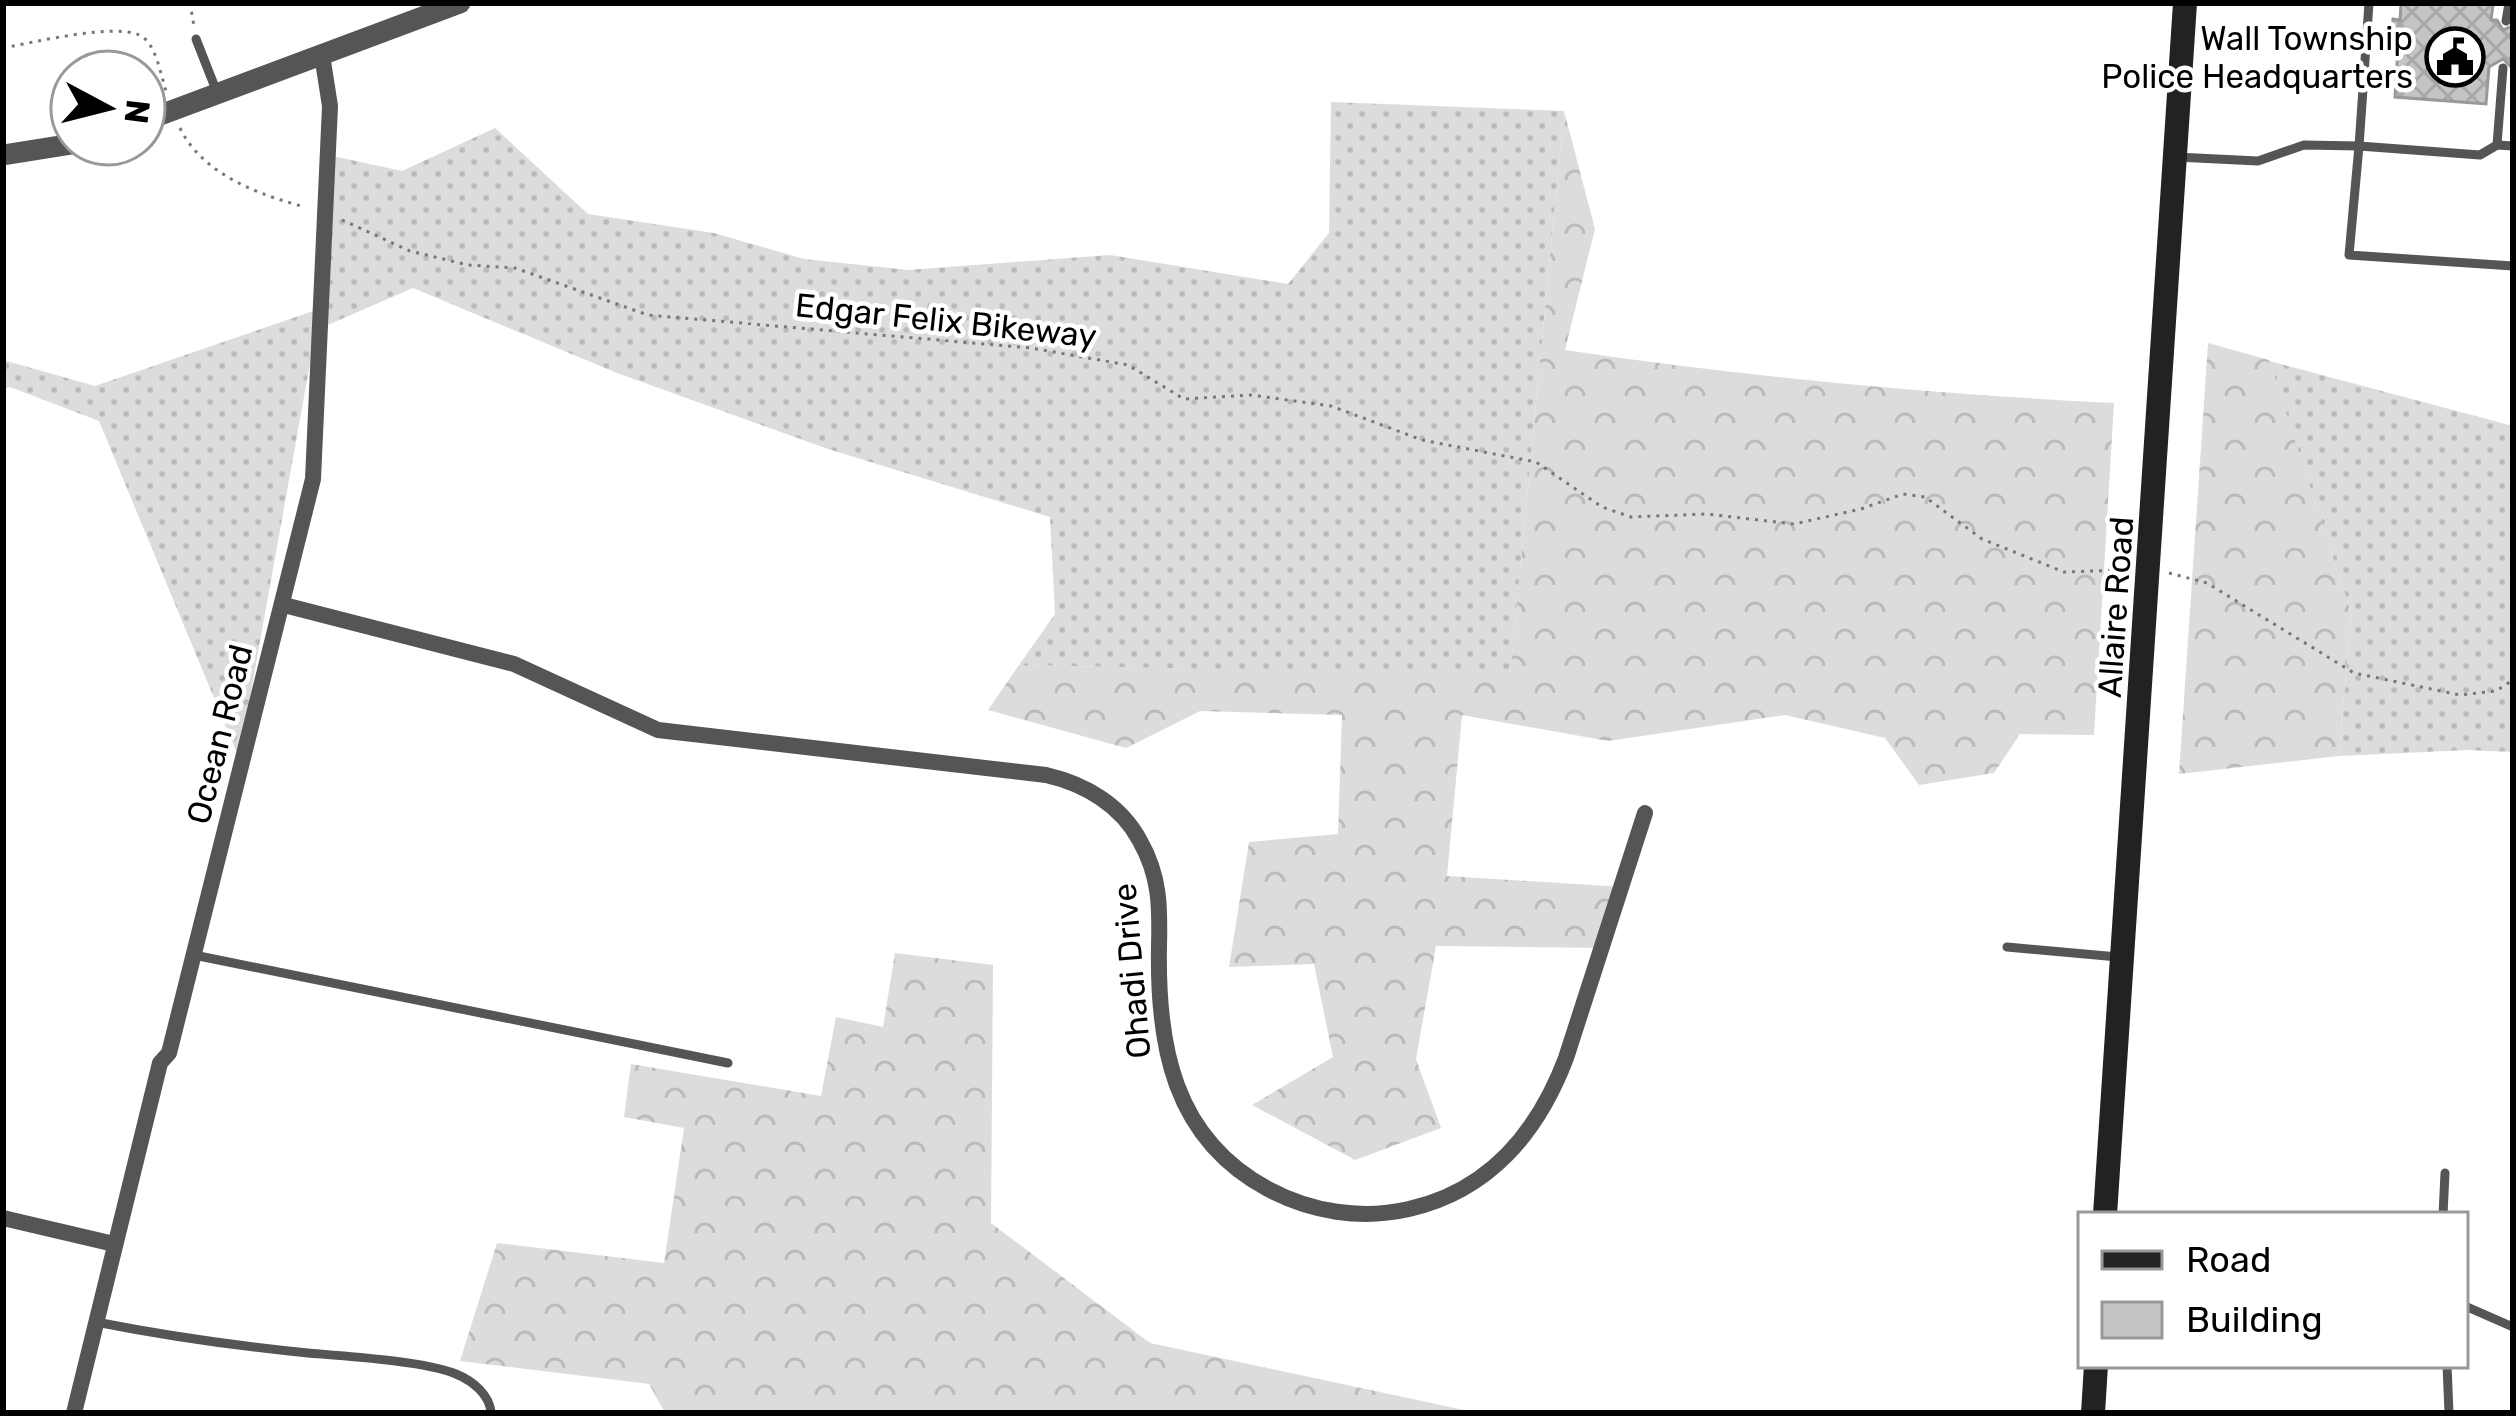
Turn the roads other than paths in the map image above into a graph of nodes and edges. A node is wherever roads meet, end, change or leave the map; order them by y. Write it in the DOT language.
graph roads {
  1 [pos="460,3"];
  2 [pos="2186,3"];
  3 [pos="2369,3"];
  4 [pos="2509,3"];
  5 [pos="2506,21"];
  6 [pos="196,39"];
  7 [pos="322,55"];
  8 [pos="2503,68"];
  9 [pos="218,94"];
  10 [pos="168,114"];
  11 [pos="2497,145"];
  12 [pos="2359,146"];
  13 [pos="2513,146"];
  14 [pos="48,148"];
  15 [pos="3,155"];
  16 [pos="2176,157"];
  17 [pos="2513,266"];
  18 [pos="284,605"];
  19 [pos="1645,812"];
  20 [pos="2007,947"];
  21 [pos="194,955"];
  22 [pos="2123,957"];
  23 [pos="728,1063"];
  24 [pos="2445,1173"];
  25 [pos="2105,1212"];
  26 [pos="2443,1212"];
  27 [pos="3,1218"];
  28 [pos="114,1244"];
  29 [pos="2468,1307"];
  30 [pos="96,1322"];
  31 [pos="2513,1327"];
  32 [pos="2096,1368"];
  33 [pos="2447,1368"];
  34 [pos="74,1413"];
  35 [pos="491,1413"];
  36 [pos="2093,1413"];
  37 [pos="2449,1413"];
  1 -- 7 [label="street"];
  2 -- 16 [label="main road, Allaire Road"];
  3 -- 12 [label="lane"];
  4 -- 5 [label="lane"];
  6 -- 9 [label="lane"];
  7 -- 9 [label="street"];
  7 -- 18 [label="street, Ocean Road"];
  8 -- 11 [label="lane"];
  9 -- 10 [label="street"];
  11 -- 12 [label="lane"];
  11 -- 13 [label="lane"];
  12 -- 16 [label="lane"];
  12 -- 17 [label="lane"];
  14 -- 15 [label="street"];
  16 -- 22 [label="main road, Allaire Road"];
  18 -- 19 [label="street, Ohadi Drive"];
  18 -- 21 [label="street, Ocean Road"];
  20 -- 22 [label="lane"];
  21 -- 23 [label="lane"];
  21 -- 28 [label="street, Ocean Road"];
  22 -- 25 [label="main road, Allaire Road"];
  24 -- 26 [label="lane"];
  27 -- 28 [label="street"];
  28 -- 30 [label="street, Ocean Road"];
  29 -- 31 [label="lane"];
  30 -- 34 [label="street, Ocean Road"];
  30 -- 35 [label="lane"];
  32 -- 36 [label="main road"];
  33 -- 37 [label="lane"];
}
